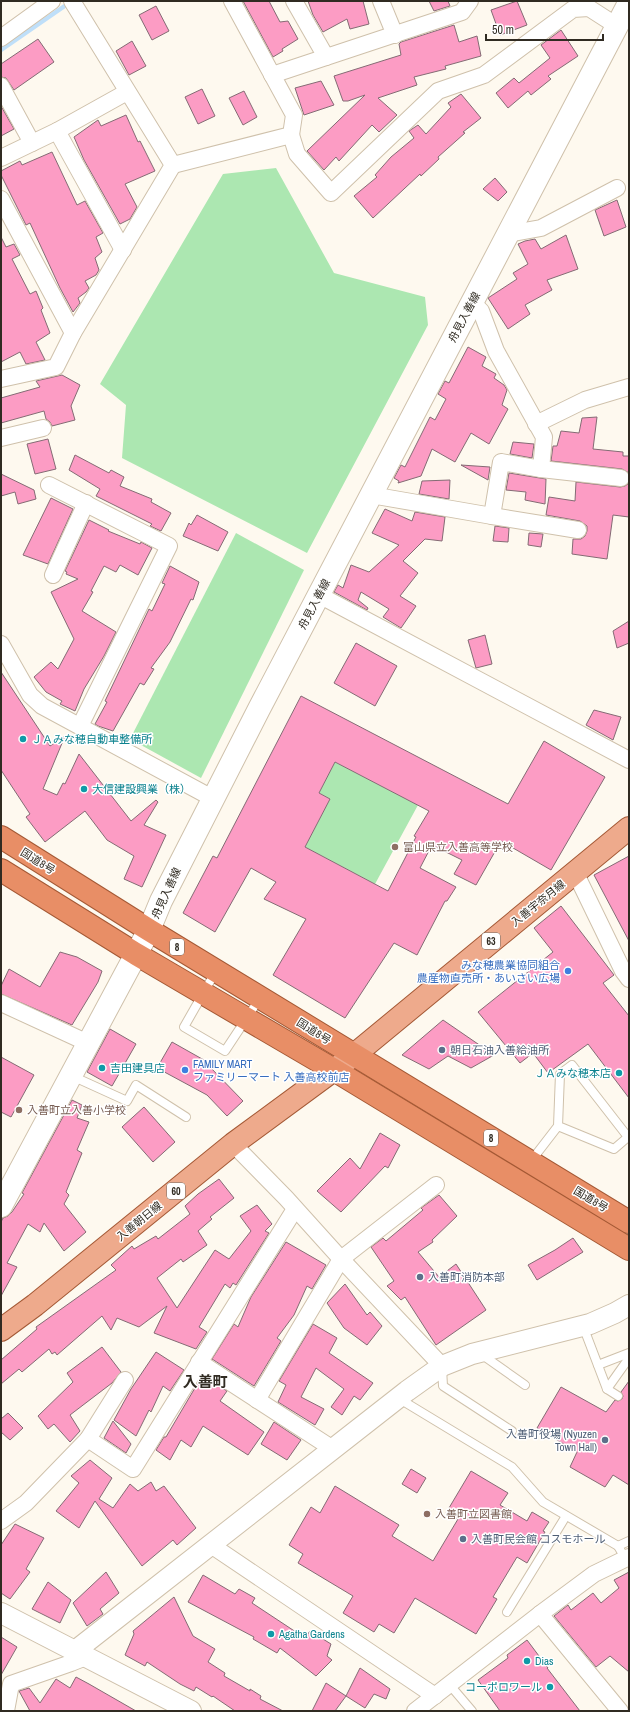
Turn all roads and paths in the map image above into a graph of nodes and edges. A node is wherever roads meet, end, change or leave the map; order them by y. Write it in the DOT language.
graph roads {
  1 [pos="52,1"];
  2 [pos="72,1"];
  3 [pos="232,1"];
  4 [pos="294,1"];
  5 [pos="381,1"];
  6 [pos="470,1"];
  7 [pos="629,3"];
  8 [pos="617,26"];
  9 [pos="395,35"];
  10 [pos="1,38"];
  11 [pos="326,58"];
  12 [pos="272,75"];
  13 [pos="1,86"];
  14 [pos="127,92"];
  15 [pos="57,130"];
  16 [pos="291,135"];
  17 [pos="32,143"];
  18 [pos="1,158"];
  19 [pos="173,165"];
  20 [pos="617,188"];
  21 [pos="1,199"];
  22 [pos="508,234"];
  23 [pos="122,250"];
  24 [pos="472,302"];
  25 [pos="73,333"];
  26 [pos="1,379"];
  27 [pos="629,387"];
  28 [pos="536,424"];
  29 [pos="43,428"];
  30 [pos="1,438"];
  31 [pos="541,469"];
  32 [pos="622,478"];
  33 [pos="49,484"];
  34 [pos="371,495"];
  35 [pos="86,503"];
  36 [pos="492,516"];
  37 [pos="578,530"];
  38 [pos="53,575"];
  39 [pos="319,594"];
  40 [pos="2,649"];
  41 [pos="80,726"];
  42 [pos="629,760"];
  43 [pos="214,799"];
  44 [pos="629,828"];
  45 [pos="1,838"];
  46 [pos="1,870"];
  47 [pos="575,872"];
  48 [pos="149,930"];
  49 [pos="136,954"];
  50 [pos="217,971"];
  51 [pos="629,979"];
  52 [pos="260,998"];
  53 [pos="1,1003"];
  54 [pos="88,1043"];
  55 [pos="354,1055"];
  56 [pos="334,1070"];
  57 [pos="71,1076"];
  58 [pos="186,1117"];
  59 [pos="558,1126"];
  60 [pos="629,1137"];
  61 [pos="233,1144"];
  62 [pos="530,1162"];
  63 [pos="436,1185"];
  64 [pos="1,1206"];
  65 [pos="295,1209"];
  66 [pos="629,1222"];
  67 [pos="629,1249"];
  68 [pos="341,1259"];
  69 [pos="629,1305"];
  70 [pos="583,1326"];
  71 [pos="1,1330"];
  72 [pos="479,1352"];
  73 [pos="629,1353"];
  74 [pos="629,1358"];
  75 [pos="199,1362"];
  76 [pos="598,1365"];
  77 [pos="442,1366"];
  78 [pos="126,1380"];
  79 [pos="525,1384"];
  80 [pos="607,1389"];
  81 [pos="618,1396"];
  82 [pos="397,1398"];
  83 [pos="257,1400"];
  84 [pos="512,1431"];
  85 [pos="88,1439"];
  86 [pos="333,1448"];
  87 [pos="566,1516"];
  88 [pos="1,1521"];
  89 [pos="629,1541"];
  90 [pos="211,1545"];
  91 [pos="624,1554"];
  92 [pos="507,1612"];
  93 [pos="1,1613"];
  94 [pos="540,1614"];
  95 [pos="81,1654"];
  96 [pos="449,1684"];
  97 [pos="434,1696"];
  98 [pos="6,1711"];
  99 [pos="191,1711"];
  100 [pos="415,1711"];
  101 [pos="472,1711"];
  102 [pos="620,1711"];
  1 -- 10 [label="street"];
  2 -- 14 [label="street"];
  3 -- 12 [label="street"];
  4 -- 11 [label="street"];
  5 -- 9 [label="street"];
  6 -- 9 [label="street"];
  7 -- 8 [label="main road, 舟見入善線"];
  8 -- 16 [label="street"];
  8 -- 22 [label="main road, 舟見入善線"];
  9 -- 11 [label="street"];
  11 -- 12 [label="street"];
  12 -- 16 [label="street"];
  13 -- 17 [label="street"];
  14 -- 15 [label="street"];
  14 -- 19 [label="street"];
  15 -- 17 [label="street"];
  15 -- 23 [label="street"];
  16 -- 19 [label="street"];
  17 -- 18 [label="street"];
  19 -- 23 [label="street"];
  20 -- 22 [label="street"];
  21 -- 25 [label="street"];
  22 -- 24 [label="main road, 舟見入善線"];
  23 -- 25 [label="street"];
  24 -- 28 [label="street"];
  24 -- 34 [label="main road, 舟見入善線"];
  25 -- 26 [label="street"];
  27 -- 28 [label="street"];
  28 -- 31 [label="street"];
  29 -- 30 [label="street"];
  31 -- 32 [label="street"];
  31 -- 36 [label="street"];
  33 -- 35 [label="street"];
  34 -- 36 [label="street"];
  34 -- 39 [label="main road, 舟見入善線"];
  35 -- 38 [label="street"];
  35 -- 41 [label="street"];
  36 -- 37 [label="street"];
  39 -- 42 [label="street"];
  39 -- 43 [label="main road, 舟見入善線"];
  40 -- 41 [label="street"];
  41 -- 43 [label="street"];
  43 -- 48 [label="main road, 舟見入善線"];
  44 -- 47 [label="main road, 入善宇奈月線 / 63"];
  45 -- 48 [label="highway, 国道8号 / 8"];
  46 -- 49 [label="highway, 国道8号 / 8"];
  47 -- 51 [label="street"];
  47 -- 55 [label="main road, 入善宇奈月線 / 63"];
  48 -- 49 [label="main road, 舟見入善線"];
  48 -- 50 [label="highway, 国道8号 / 8"];
  49 -- 54 [label="main road, 舟見入善線"];
  49 -- 56 [label="highway, 国道8号 / 8"];
  50 -- 52 [label="highway, 国道8号 / 8"];
  50 -- 52 [label="lane"];
  52 -- 55 [label="highway, 国道8号 / 8"];
  53 -- 54 [label="street"];
  54 -- 57 [label="main road, 舟見入善線"];
  55 -- 56 [label="main road, 入善朝日線 / 60"];
  55 -- 62 [label="highway, 国道8号 / 8"];
  56 -- 61 [label="main road, 入善朝日線 / 60"];
  56 -- 67 [label="highway, 国道8号 / 8"];
  57 -- 58 [label="lane"];
  57 -- 64 [label="main road, 舟見入善線"];
  59 -- 60 [label="lane"];
  59 -- 60 [label="lane"];
  59 -- 62 [label="lane"];
  61 -- 65 [label="street"];
  61 -- 71 [label="main road, 入善朝日線 / 60"];
  62 -- 66 [label="highway, 国道8号 / 8"];
  63 -- 68 [label="street"];
  65 -- 68 [label="street"];
  65 -- 75 [label="street"];
  68 -- 77 [label="street"];
  68 -- 83 [label="street"];
  69 -- 70 [label="street"];
  70 -- 72 [label="street"];
  70 -- 76 [label="lane"];
  72 -- 77 [label="street"];
  72 -- 79 [label="lane"];
  73 -- 76 [label="lane"];
  74 -- 80 [label="lane"];
  75 -- 83 [label="street"];
  75 -- 85 [label="street"];
  76 -- 80 [label="lane"];
  77 -- 82 [label="street"];
  77 -- 84 [label="lane"];
  78 -- 85 [label="street"];
  80 -- 81 [label="lane"];
  82 -- 86 [label="street"];
  82 -- 87 [label="lane"];
  83 -- 86 [label="street"];
  85 -- 88 [label="street"];
  86 -- 90 [label="street"];
  87 -- 91 [label="lane"];
  87 -- 92 [label="lane"];
  89 -- 91 [label="lane"];
  90 -- 95 [label="street"];
  90 -- 97 [label="street"];
  91 -- 94 [label="street"];
  93 -- 95 [label="street"];
  94 -- 96 [label="street"];
  94 -- 102 [label="street"];
  95 -- 98 [label="street"];
  95 -- 99 [label="street"];
  96 -- 97 [label="street"];
  96 -- 101 [label="lane"];
  97 -- 100 [label="street"];
}
